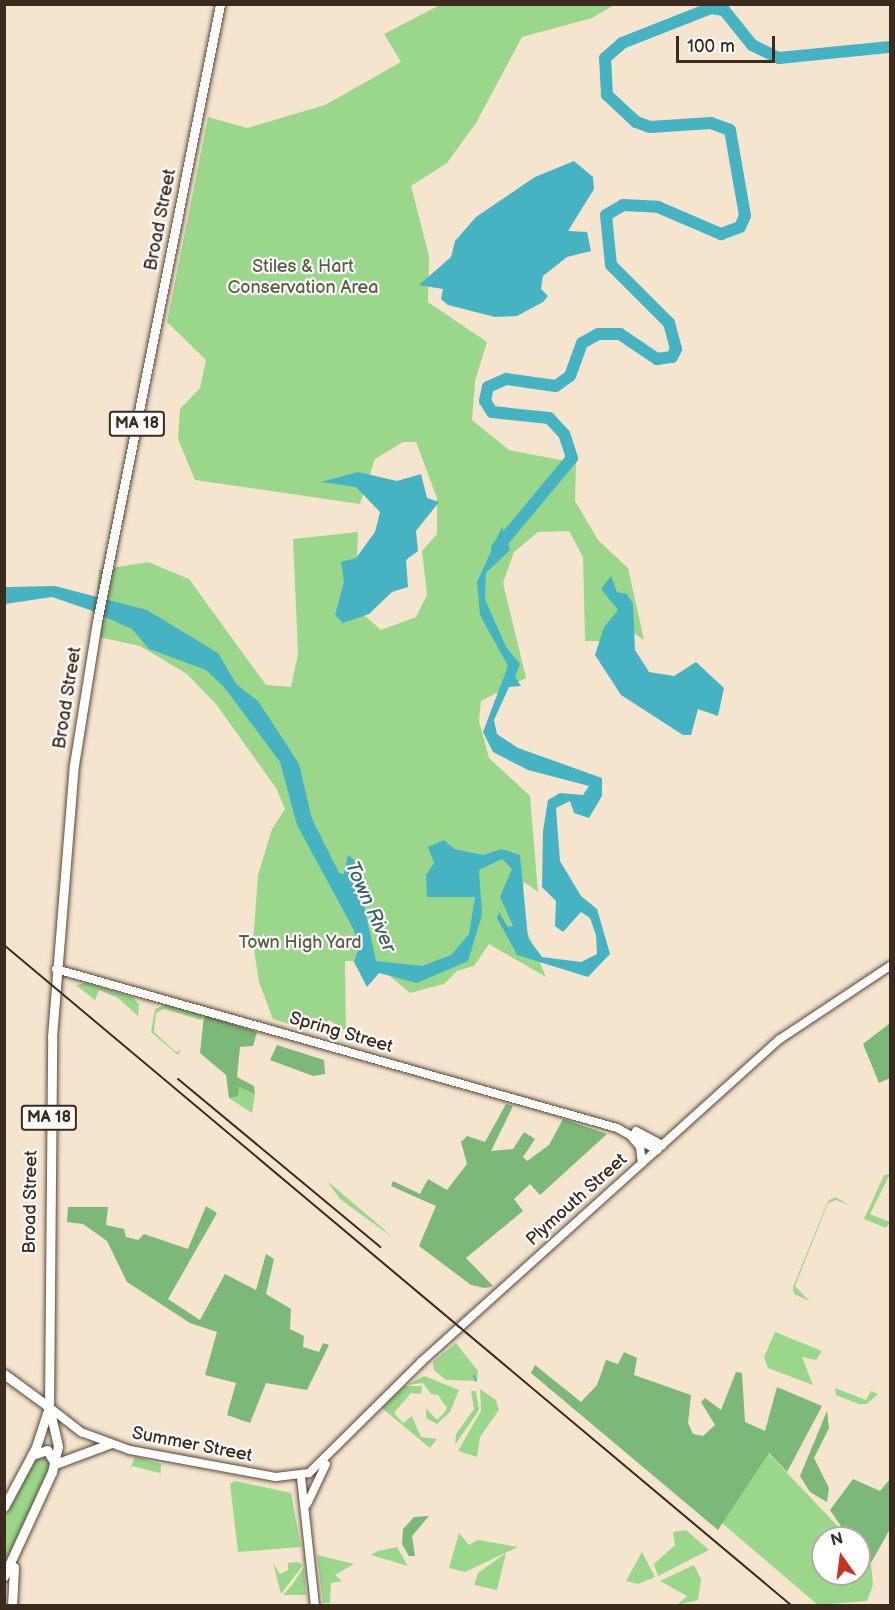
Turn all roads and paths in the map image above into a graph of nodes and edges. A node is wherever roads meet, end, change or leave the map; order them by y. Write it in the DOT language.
graph roads {
  1 [pos="220,4"];
  2 [pos="891,966"];
  3 [pos="56,969"];
  4 [pos="620,1130"];
  5 [pos="660,1147"];
  6 [pos="642,1163"];
  7 [pos="4,1374"];
  8 [pos="49,1407"];
  9 [pos="109,1444"];
  10 [pos="331,1455"];
  11 [pos="32,1456"];
  12 [pos="55,1464"];
  13 [pos="301,1477"];
  14 [pos="4,1508"];
  15 [pos="306,1516"];
  16 [pos="14,1565"];
  17 [pos="4,1576"];
  18 [pos="4,1592"];
  19 [pos="11,1605"];
  20 [pos="315,1605"];
  1 -- 3 [label="main road, Broad Street / MA 18"];
  2 -- 5 [label="main road, Plymouth Street"];
  3 -- 4 [label="street, Spring Street"];
  3 -- 8 [label="main road, Broad Street / MA 18"];
  4 -- 5 [label="street, Spring Street"];
  4 -- 6 [label="street"];
  5 -- 6 [label="main road, Plymouth Street"];
  6 -- 10 [label="main road, Plymouth Street"];
  7 -- 8 [label="main road"];
  8 -- 9 [label="main road, Summer Street"];
  8 -- 11 [label="main road, MA 18"];
  8 -- 12 [label="main road, MA 18"];
  9 -- 12 [label="main road"];
  9 -- 13 [label="main road, Summer Street"];
  10 -- 13 [label="main road, Plymouth Street"];
  10 -- 15 [label="main road"];
  11 -- 12 [label="main road"];
  11 -- 14 [label="main road, MA 18"];
  12 -- 16 [label="main road, MA 18"];
  13 -- 15 [label="main road"];
  15 -- 20 [label="main road"];
  16 -- 17 [label="main road"];
  16 -- 19 [label="main road, MA 18"];
  18 -- 19 [label="main road, MA 18"];
}
